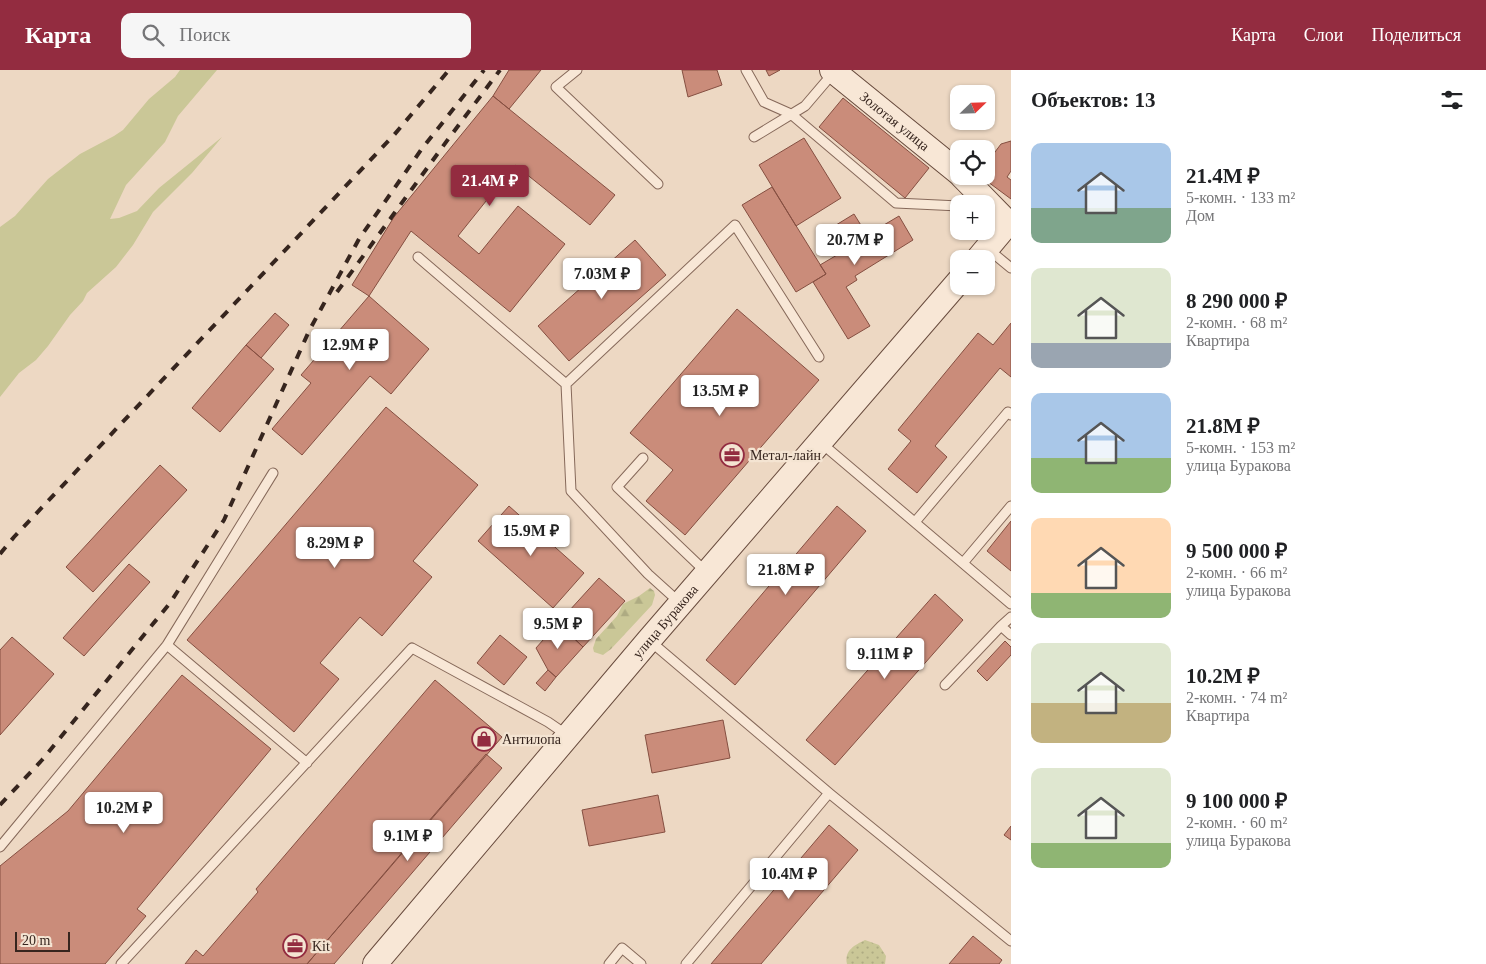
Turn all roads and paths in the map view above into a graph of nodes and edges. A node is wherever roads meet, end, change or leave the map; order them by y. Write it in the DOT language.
graph roads {
  1 [pos="577,70"];
  2 [pos="746,70"];
  3 [pos="833,71"];
  4 [pos="792,114"];
  5 [pos="754,137"];
  6 [pos="950,166"];
  7 [pos="658,184"];
  8 [pos="970,185"];
  9 [pos="950,206"];
  10 [pos="996,212"];
  11 [pos="984,250"];
  12 [pos="418,257"];
  13 [pos="995,259"];
  14 [pos="1011,268"];
  15 [pos="950,291"];
  16 [pos="819,357"];
  17 [pos="566,384"];
  18 [pos="1011,415"];
  19 [pos="820,442"];
  20 [pos="643,458"];
  21 [pos="272,473"];
  22 [pos="1011,506"];
  23 [pos="915,522"];
  24 [pos="963,563"];
  25 [pos="707,573"];
  26 [pos="681,604"];
  27 [pos="1011,604"];
  28 [pos="1011,617"];
  29 [pos="1001,626"];
  30 [pos="1011,634"];
  31 [pos="649,640"];
  32 [pos="167,645"];
  33 [pos="945,685"];
  34 [pos="568,736"];
  35 [pos="307,763"];
  36 [pos="829,794"];
  37 [pos="0,846"];
  38 [pos="1011,941"];
  39 [pos="120,964"];
  40 [pos="375,964"];
  41 [pos="609,964"];
  42 [pos="641,964"];
  43 [pos="686,964"];
  1 -- 7 [label="lane"];
  2 -- 4 [label="lane"];
  3 -- 4 [label="lane"];
  3 -- 6 [label="street, Золотая улица"];
  4 -- 5 [label="lane"];
  4 -- 9 [label="lane"];
  8 -- 10 [label="street"];
  10 -- 11 [label="street"];
  12 -- 17 [label="lane"];
  13 -- 14 [label="lane"];
  15 -- 19 [label="street, улица Буракова"];
  16 -- 17 [label="lane"];
  17 -- 26 [label="lane"];
  18 -- 23 [label="lane"];
  19 -- 23 [label="lane"];
  19 -- 25 [label="street, улица Буракова"];
  20 -- 25 [label="lane"];
  21 -- 32 [label="lane"];
  22 -- 24 [label="lane"];
  23 -- 24 [label="lane"];
  24 -- 27 [label="lane"];
  25 -- 26 [label="street, улица Буракова"];
  26 -- 31 [label="street, улица Буракова"];
  28 -- 29 [label="lane"];
  29 -- 30 [label="lane"];
  29 -- 33 [label="lane"];
  31 -- 34 [label="street, улица Буракова"];
  31 -- 36 [label="lane"];
  32 -- 35 [label="lane"];
  32 -- 37 [label="lane"];
  34 -- 35 [label="lane"];
  34 -- 40 [label="street, улица Буракова"];
  35 -- 39 [label="lane"];
  36 -- 38 [label="lane"];
  36 -- 43 [label="lane"];
  41 -- 42 [label="lane"];
}
